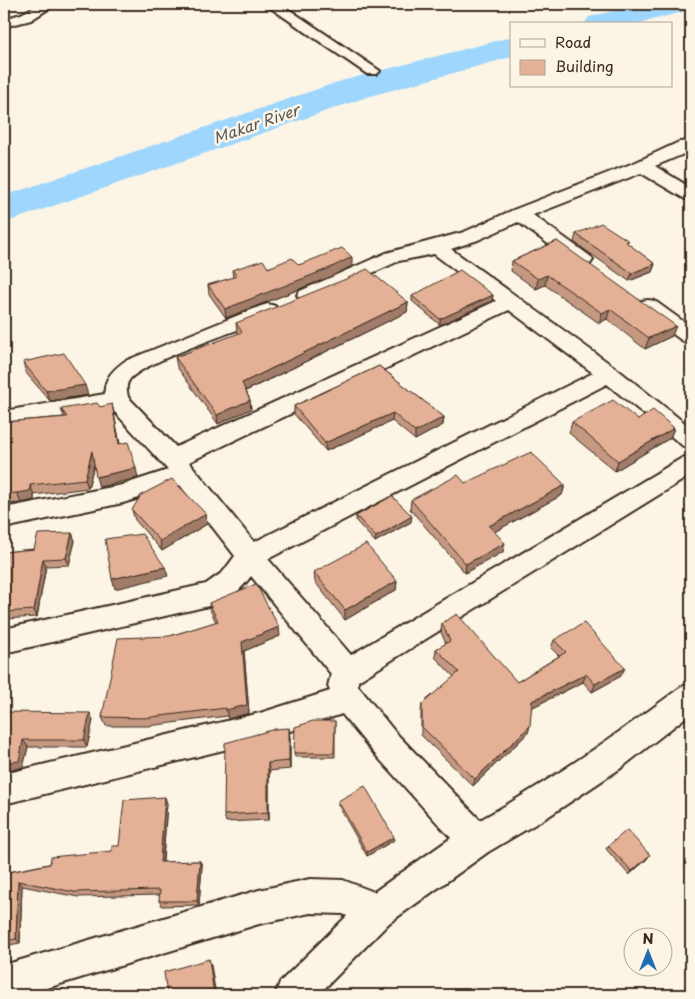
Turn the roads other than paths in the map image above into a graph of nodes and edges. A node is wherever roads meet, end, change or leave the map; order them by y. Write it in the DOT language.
graph roads {
  1 [pos="49,4"];
  2 [pos="272,4"];
  3 [pos="4,23"];
  4 [pos="372,71"];
  5 [pos="691,146"];
  6 [pos="642,166"];
  7 [pos="691,195"];
  8 [pos="519,214"];
  9 [pos="437,247"];
  10 [pos="597,270"];
  11 [pos="636,298"];
  12 [pos="510,302"];
  13 [pos="691,337"];
  14 [pos="609,374"];
  15 [pos="117,400"];
  16 [pos="4,419"];
  17 [pos="691,440"];
  18 [pos="691,464"];
  19 [pos="179,467"];
  20 [pos="4,518"];
  21 [pos="250,556"];
  22 [pos="4,641"];
  23 [pos="348,686"];
  24 [pos="691,696"];
  25 [pos="4,789"];
  26 [pos="476,840"];
  27 [pos="377,911"];
  28 [pos="4,984"];
  29 [pos="293,995"];
  1 -- 3 [label="street"];
  2 -- 4 [label="street"];
  5 -- 6 [label="street"];
  6 -- 7 [label="street"];
  6 -- 8 [label="street"];
  8 -- 9 [label="street"];
  8 -- 10 [label="street"];
  9 -- 12 [label="street"];
  9 -- 15 [label="street"];
  11 -- 13 [label="street"];
  12 -- 14 [label="street"];
  12 -- 19 [label="street"];
  14 -- 17 [label="street"];
  14 -- 21 [label="street"];
  15 -- 16 [label="street"];
  15 -- 19 [label="street"];
  18 -- 23 [label="street"];
  19 -- 20 [label="street"];
  19 -- 21 [label="street"];
  21 -- 22 [label="street"];
  21 -- 23 [label="street"];
  23 -- 25 [label="street"];
  23 -- 26 [label="street"];
  24 -- 26 [label="street"];
  26 -- 27 [label="street"];
  27 -- 28 [label="street"];
  27 -- 29 [label="street"];
}
